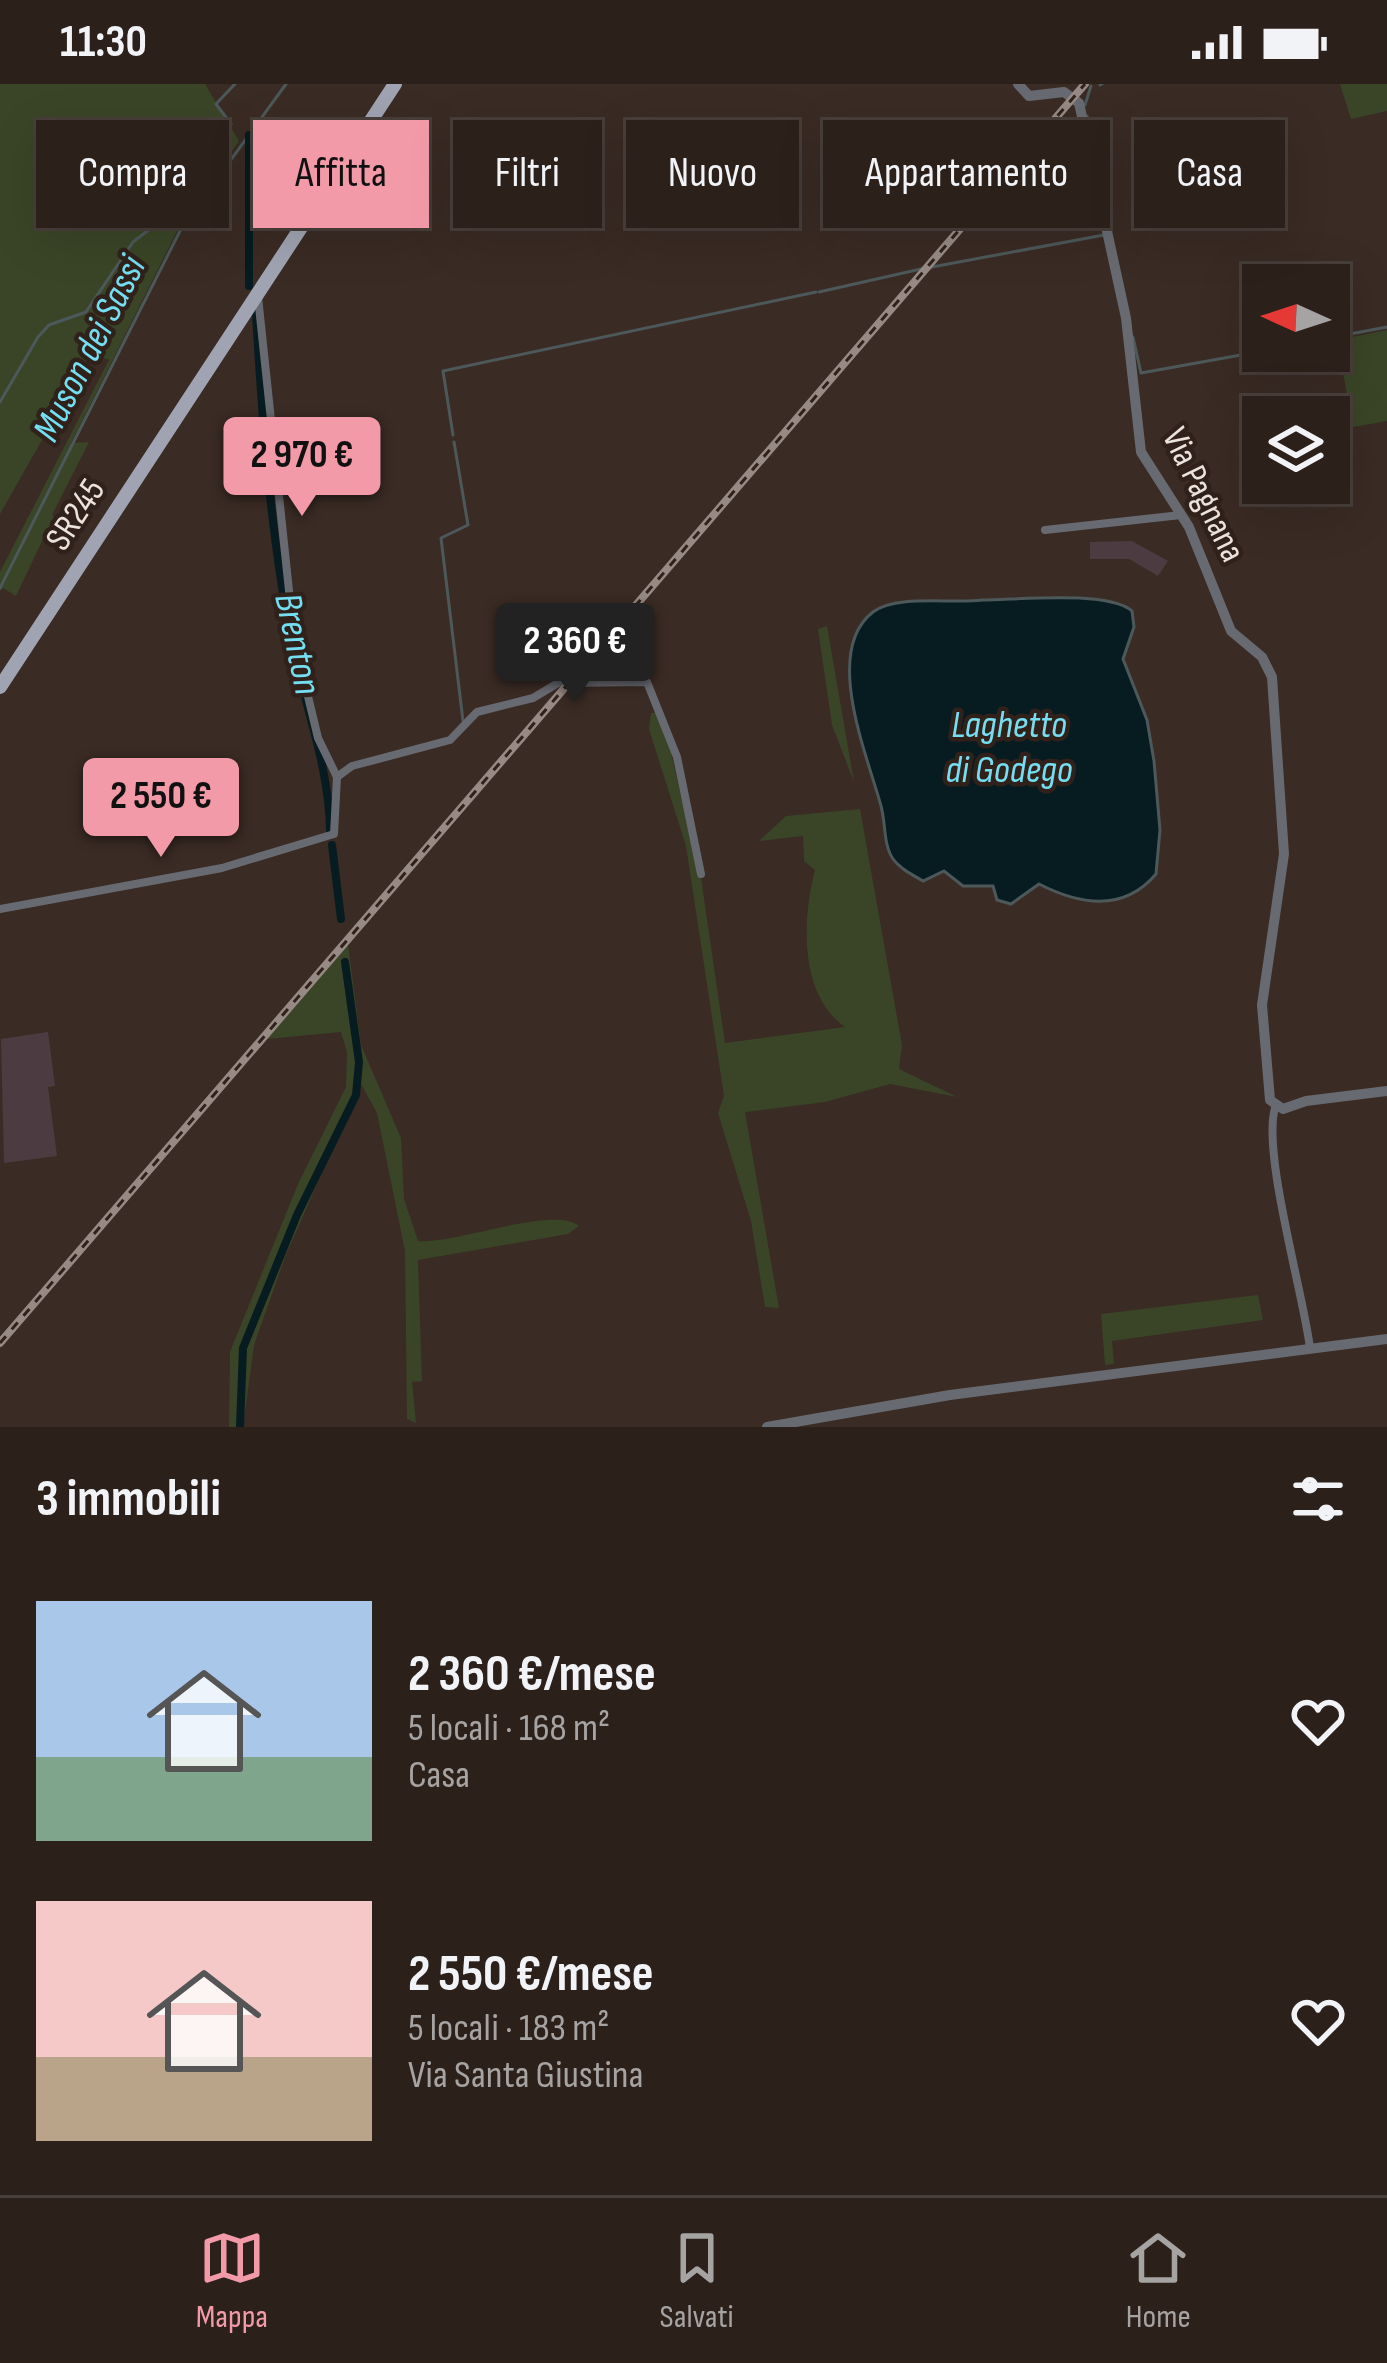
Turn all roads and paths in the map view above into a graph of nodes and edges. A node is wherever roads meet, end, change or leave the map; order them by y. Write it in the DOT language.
graph roads {
  1 [pos="395,84"];
  2 [pos="1018,84"];
  3 [pos="256,296"];
  4 [pos="1182,514"];
  5 [pos="1045,530"];
  6 [pos="0,687"];
  7 [pos="334,774"];
  8 [pos="701,874"];
  9 [pos="0,909"];
  10 [pos="1387,1091"];
  11 [pos="1275,1108"];
  12 [pos="1387,1339"];
  13 [pos="1310,1348"];
  14 [pos="795,1424"];
  15 [pos="767,1427"];
  1 -- 3 [label="main road, SR245"];
  2 -- 4 [label="street, Via Pagnana"];
  3 -- 6 [label="main road, SR245 / SR245"];
  3 -- 7 [label="street"];
  4 -- 5 [label="street"];
  4 -- 11 [label="street, Via Pagnana"];
  7 -- 8 [label="street"];
  7 -- 9 [label="street"];
  10 -- 11 [label="street"];
  11 -- 13 [label="street, Via Pagnana"];
  12 -- 13 [label="street"];
  13 -- 14 [label="street"];
  14 -- 15 [label="street"];
}
